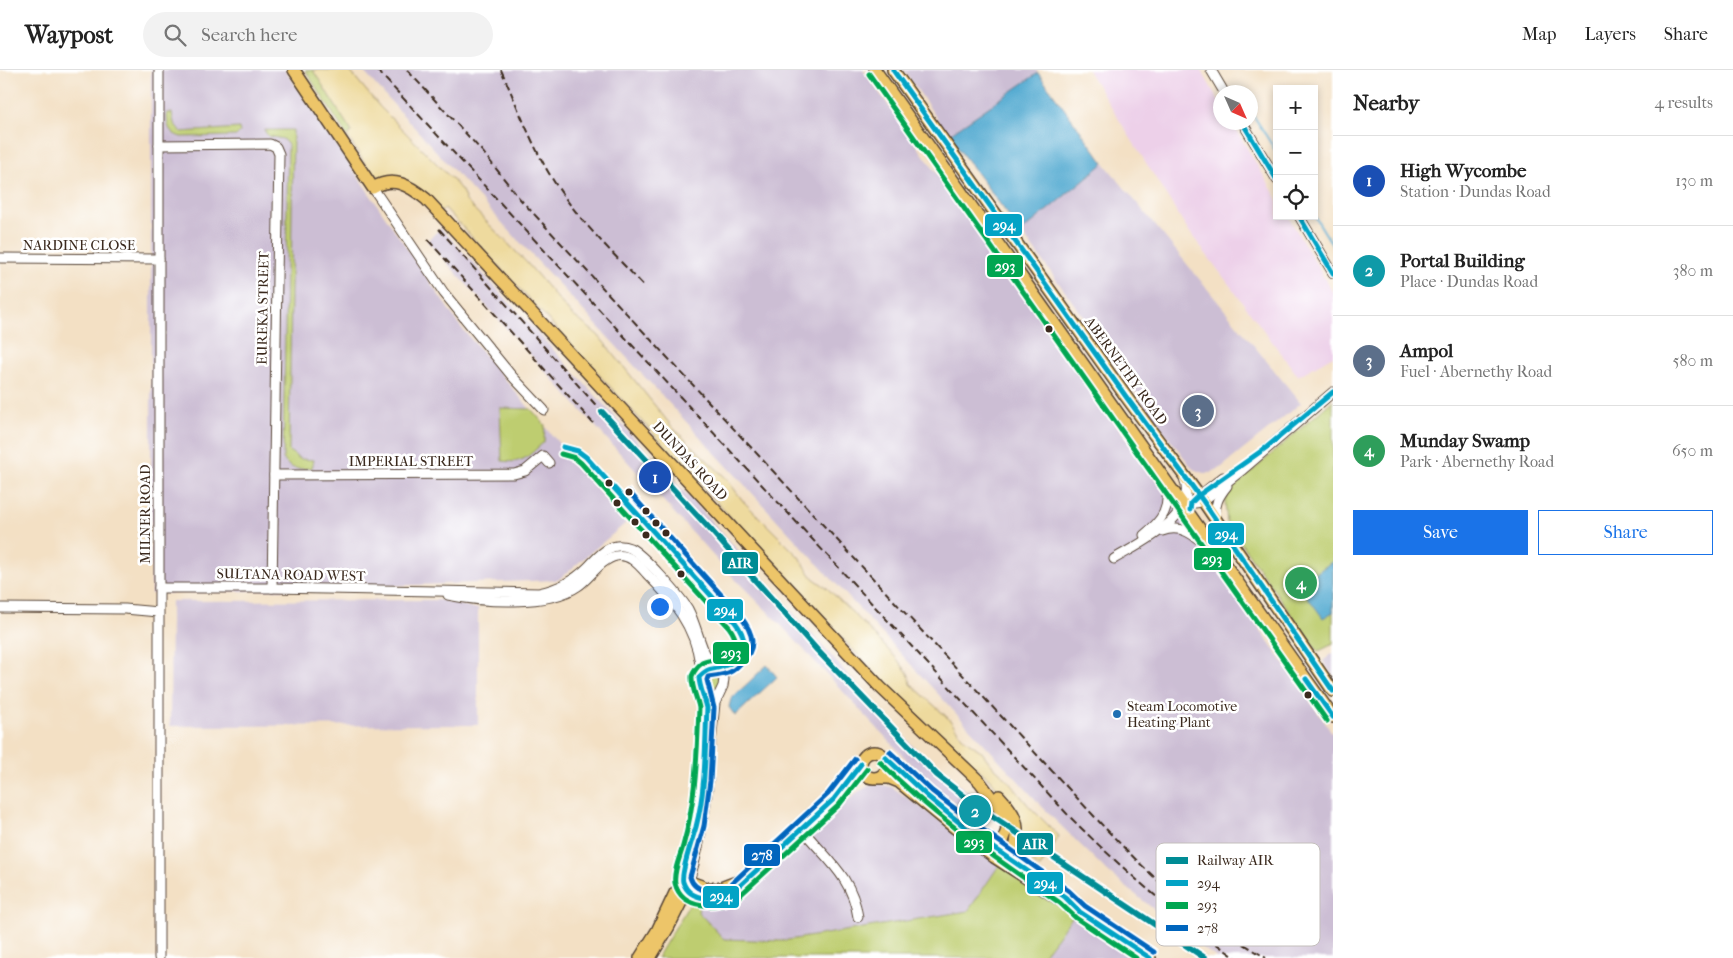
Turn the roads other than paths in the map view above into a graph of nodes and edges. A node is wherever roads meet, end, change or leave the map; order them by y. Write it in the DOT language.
graph roads {
  1 [pos="159,70"];
  2 [pos="294,70"];
  3 [pos="875,70"];
  4 [pos="893,70"];
  5 [pos="1210,70"];
  6 [pos="1220,85"];
  7 [pos="1247,130"];
  8 [pos="159,145"];
  9 [pos="1274,175"];
  10 [pos="373,188"];
  11 [pos="1301,220"];
  12 [pos="0,258"];
  13 [pos="158,260"];
  14 [pos="1333,273"];
  15 [pos="1333,392"];
  16 [pos="544,410"];
  17 [pos="1267,447"];
  18 [pos="543,456"];
  19 [pos="1241,471"];
  20 [pos="1160,472"];
  21 [pos="274,475"];
  22 [pos="1192,501"];
  23 [pos="1221,528"];
  24 [pos="1157,533"];
  25 [pos="1222,561"];
  26 [pos="159,588"];
  27 [pos="272,588"];
  28 [pos="423,591"];
  29 [pos="0,608"];
  30 [pos="158,608"];
  31 [pos="714,668"];
  32 [pos="699,677"];
  33 [pos="722,689"];
  34 [pos="702,690"];
  35 [pos="1333,691"];
  36 [pos="1333,717"];
  37 [pos="885,757"];
  38 [pos="861,764"];
  39 [pos="876,778"];
  40 [pos="980,782"];
  41 [pos="910,786"];
  42 [pos="834,800"];
  43 [pos="802,829"];
  44 [pos="1018,831"];
  45 [pos="1005,837"];
  46 [pos="989,844"];
  47 [pos="1004,858"];
  48 [pos="1021,866"];
  49 [pos="688,888"];
  50 [pos="1080,912"];
  51 [pos="858,917"];
  52 [pos="159,958"];
  53 [pos="640,958"];
  54 [pos="650,958"];
  55 [pos="1150,958"];
  1 -- 8 [label="street, MILNER ROAD"];
  2 -- 10 [label="main road"];
  3 -- 20 [label="main road, ABERNETHY ROAD"];
  4 -- 22 [label="main road, ABERNETHY ROAD"];
  5 -- 6 [label="street"];
  7 -- 9 [label="street"];
  8 -- 13 [label="street, MILNER ROAD"];
  8 -- 21 [label="street, EUREKA STREET"];
  10 -- 16 [label="street"];
  10 -- 40 [label="main road, DUNDAS ROAD"];
  11 -- 14 [label="street"];
  12 -- 13 [label="street, NARDINE CLOSE"];
  13 -- 26 [label="street, MILNER ROAD"];
  15 -- 17 [label="street"];
  17 -- 19 [label="street"];
  17 -- 22 [label="street"];
  18 -- 21 [label="street, IMPERIAL STREET"];
  19 -- 22 [label="street"];
  19 -- 23 [label="street"];
  20 -- 22 [label="main road, ABERNETHY ROAD"];
  20 -- 24 [label="street"];
  21 -- 27 [label="street, EUREKA STREET"];
  22 -- 23 [label="main road, ABERNETHY ROAD"];
  22 -- 24 [label="street"];
  22 -- 25 [label="main road, ABERNETHY ROAD"];
  23 -- 35 [label="main road, ABERNETHY ROAD"];
  24 -- 25 [label="street"];
  25 -- 36 [label="main road, ABERNETHY ROAD"];
  26 -- 27 [label="street, SULTANA ROAD WEST"];
  26 -- 30 [label="street, MILNER ROAD"];
  27 -- 28 [label="street, SULTANA ROAD WEST"];
  28 -- 31 [label="street"];
  28 -- 32 [label="street"];
  29 -- 30 [label="street"];
  30 -- 52 [label="street, MILNER ROAD"];
  31 -- 32 [label="street"];
  31 -- 33 [label="street"];
  32 -- 34 [label="street"];
  33 -- 34 [label="street"];
  33 -- 49 [label="street"];
  34 -- 49 [label="street"];
  37 -- 38 [label="main road"];
  37 -- 39 [label="main road"];
  37 -- 41 [label="main road"];
  38 -- 39 [label="main road"];
  38 -- 42 [label="main road"];
  39 -- 41 [label="main road"];
  39 -- 42 [label="main road"];
  40 -- 44 [label="main road, DUNDAS ROAD"];
  40 -- 45 [label="main road, DUNDAS ROAD"];
  41 -- 46 [label="main road"];
  41 -- 47 [label="main road"];
  42 -- 43 [label="main road"];
  43 -- 49 [label="main road"];
  43 -- 51 [label="street"];
  44 -- 47 [label="main road"];
  44 -- 48 [label="main road, DUNDAS ROAD"];
  45 -- 46 [label="main road"];
  45 -- 47 [label="main road, DUNDAS ROAD"];
  46 -- 47 [label="main road"];
  47 -- 48 [label="main road"];
  47 -- 50 [label="main road"];
  48 -- 50 [label="main road"];
  49 -- 53 [label="main road"];
  49 -- 54 [label="main road"];
  50 -- 55 [label="main road"];
}
